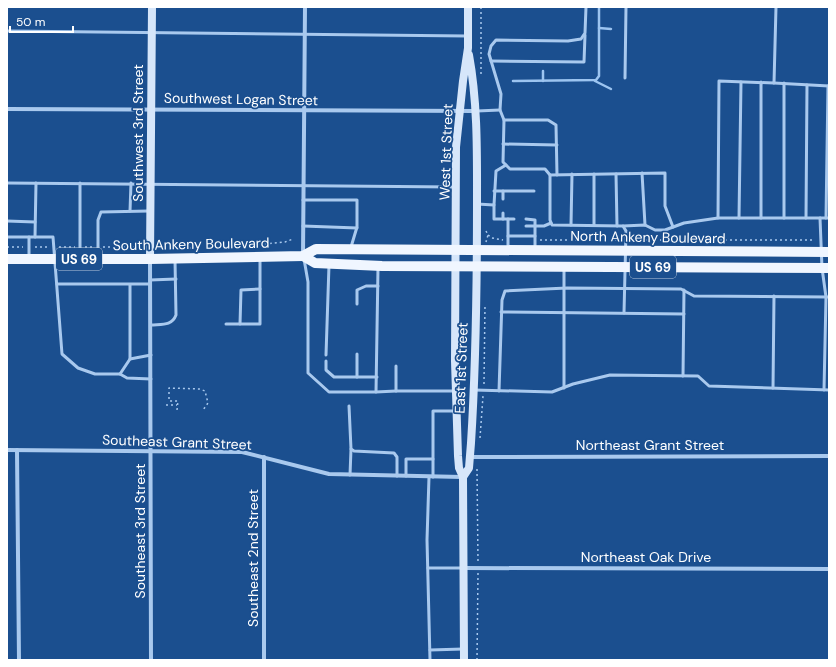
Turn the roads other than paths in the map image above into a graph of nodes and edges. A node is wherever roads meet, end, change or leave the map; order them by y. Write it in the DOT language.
graph roads {
  1 [pos="152,7"];
  2 [pos="305,7"];
  3 [pos="468,7"];
  4 [pos="586,7"];
  5 [pos="626,7"];
  6 [pos="776,7"];
  7 [pos="7,31"];
  8 [pos="152,33"];
  9 [pos="585,33"];
  10 [pos="305,34"];
  11 [pos="468,36"];
  12 [pos="468,48"];
  13 [pos="491,61"];
  14 [pos="624,78"];
  15 [pos="741,82"];
  16 [pos="761,82"];
  17 [pos="774,83"];
  18 [pos="784,83"];
  19 [pos="807,85"];
  20 [pos="828,86"];
  21 [pos="7,109"];
  22 [pos="151,110"];
  23 [pos="500,110"];
  24 [pos="303,111"];
  25 [pos="475,111"];
  26 [pos="460,112"];
  27 [pos="504,120"];
  28 [pos="503,144"];
  29 [pos="557,145"];
  30 [pos="506,165"];
  31 [pos="572,174"];
  32 [pos="594,174"];
  33 [pos="616,174"];
  34 [pos="642,174"];
  35 [pos="550,175"];
  36 [pos="557,175"];
  37 [pos="7,183"];
  38 [pos="36,183"];
  39 [pos="80,183"];
  40 [pos="131,184"];
  41 [pos="151,184"];
  42 [pos="303,185"];
  43 [pos="456,186"];
  44 [pos="534,191"];
  45 [pos="494,192"];
  46 [pos="503,192"];
  47 [pos="503,199"];
  48 [pos="303,200"];
  49 [pos="477,204"];
  50 [pos="494,205"];
  51 [pos="130,211"];
  52 [pos="150,211"];
  53 [pos="503,213"];
  54 [pos="718,218"];
  55 [pos="739,218"];
  56 [pos="761,218"];
  57 [pos="784,218"];
  58 [pos="806,218"];
  59 [pos="820,218"];
  60 [pos="828,218"];
  61 [pos="503,219"];
  62 [pos="508,219"];
  63 [pos="514,219"];
  64 [pos="526,219"];
  65 [pos="7,221"];
  66 [pos="35,222"];
  67 [pos="551,223"];
  68 [pos="571,225"];
  69 [pos="594,225"];
  70 [pos="644,225"];
  71 [pos="303,226"];
  72 [pos="508,226"];
  73 [pos="514,226"];
  74 [pos="526,226"];
  75 [pos="536,226"];
  76 [pos="616,226"];
  77 [pos="623,226"];
  78 [pos="673,227"];
  79 [pos="357,228"];
  80 [pos="7,237"];
  81 [pos="29,237"];
  82 [pos="35,237"];
  83 [pos="508,242"];
  84 [pos="535,242"];
  85 [pos="625,245"];
  86 [pos="351,249"];
  87 [pos="825,252"];
  88 [pos="302,256"];
  89 [pos="459,256"];
  90 [pos="260,257"];
  91 [pos="175,258"];
  92 [pos="7,259"];
  93 [pos="29,259"];
  94 [pos="54,259"];
  95 [pos="80,259"];
  96 [pos="98,259"];
  97 [pos="150,259"];
  98 [pos="475,260"];
  99 [pos="329,263"];
  100 [pos="378,266"];
  101 [pos="564,267"];
  102 [pos="625,267"];
  103 [pos="825,268"];
  104 [pos="176,280"];
  105 [pos="150,282"];
  106 [pos="57,284"];
  107 [pos="130,285"];
  108 [pos="378,286"];
  109 [pos="260,288"];
  110 [pos="564,288"];
  111 [pos="624,288"];
  112 [pos="684,290"];
  113 [pos="774,296"];
  114 [pos="827,297"];
  115 [pos="357,304"];
  116 [pos="501,312"];
  117 [pos="564,312"];
  118 [pos="624,313"];
  119 [pos="684,314"];
  120 [pos="226,324"];
  121 [pos="240,324"];
  122 [pos="151,325"];
  123 [pos="357,354"];
  124 [pos="151,355"];
  125 [pos="326,355"];
  126 [pos="130,359"];
  127 [pos="326,361"];
  128 [pos="396,366"];
  129 [pos="120,374"];
  130 [pos="684,376"];
  131 [pos="357,377"];
  132 [pos="377,377"];
  133 [pos="151,379"];
  134 [pos="564,388"];
  135 [pos="773,388"];
  136 [pos="474,390"];
  137 [pos="824,390"];
  138 [pos="829,390"];
  139 [pos="396,391"];
  140 [pos="500,391"];
  141 [pos="376,392"];
  142 [pos="456,392"];
  143 [pos="349,406"];
  144 [pos="457,411"];
  145 [pos="351,448"];
  146 [pos="7,450"];
  147 [pos="17,450"];
  148 [pos="150,451"];
  149 [pos="829,456"];
  150 [pos="264,457"];
  151 [pos="470,457"];
  152 [pos="433,459"];
  153 [pos="350,475"];
  154 [pos="397,476"];
  155 [pos="406,476"];
  156 [pos="431,477"];
  157 [pos="463,478"];
  158 [pos="428,568"];
  159 [pos="463,568"];
  160 [pos="829,569"];
  161 [pos="464,648"];
  162 [pos="430,650"];
  163 [pos="19,660"];
  164 [pos="151,660"];
  165 [pos="264,660"];
  166 [pos="430,660"];
  167 [pos="464,660"];
  1 -- 8 [label="main road, Southwest 3rd Street"];
  2 -- 10 [label="street"];
  3 -- 11 [label="main road, West 1st Street"];
  4 -- 9 [label="lane"];
  5 -- 14 [label="lane"];
  6 -- 17 [label="lane"];
  7 -- 8 [label="lane"];
  8 -- 10 [label="lane"];
  8 -- 22 [label="main road, Southwest 3rd Street"];
  9 -- 13 [label="lane"];
  9 -- 13 [label="lane"];
  10 -- 11 [label="lane"];
  10 -- 24 [label="street"];
  11 -- 12 [label="main road, West 1st Street"];
  12 -- 25 [label="main road, West 1st Street"];
  12 -- 26 [label="main road, West 1st Street"];
  13 -- 23 [label="lane"];
  15 -- 16 [label="lane"];
  15 -- 54 [label="lane"];
  15 -- 55 [label="lane"];
  16 -- 17 [label="lane"];
  16 -- 56 [label="lane"];
  17 -- 18 [label="lane"];
  18 -- 19 [label="lane"];
  18 -- 57 [label="lane"];
  19 -- 20 [label="lane"];
  19 -- 58 [label="lane"];
  20 -- 60 [label="lane"];
  21 -- 22 [label="street, Southwest Logan Street"];
  22 -- 24 [label="street, Southwest Logan Street"];
  22 -- 41 [label="main road, Southwest 3rd Street"];
  23 -- 25 [label="lane"];
  23 -- 27 [label="lane"];
  24 -- 26 [label="street, Southwest Logan Street"];
  24 -- 42 [label="street"];
  25 -- 26 [label="street, Southwest Logan Street"];
  25 -- 49 [label="main road, West 1st Street"];
  26 -- 43 [label="main road, West 1st Street"];
  27 -- 28 [label="lane"];
  27 -- 29 [label="lane"];
  28 -- 29 [label="lane"];
  28 -- 30 [label="lane"];
  29 -- 36 [label="lane"];
  30 -- 35 [label="lane"];
  30 -- 45 [label="lane"];
  31 -- 32 [label="lane"];
  31 -- 36 [label="lane"];
  31 -- 68 [label="lane"];
  32 -- 33 [label="lane"];
  32 -- 69 [label="lane"];
  33 -- 34 [label="lane"];
  33 -- 76 [label="lane"];
  34 -- 70 [label="lane"];
  34 -- 78 [label="lane"];
  35 -- 36 [label="lane"];
  35 -- 67 [label="lane"];
  37 -- 38 [label="lane"];
  38 -- 39 [label="lane"];
  38 -- 66 [label="lane"];
  39 -- 40 [label="lane"];
  39 -- 95 [label="lane"];
  40 -- 41 [label="lane"];
  40 -- 51 [label="lane"];
  41 -- 42 [label="lane"];
  41 -- 52 [label="main road, Southwest 3rd Street"];
  42 -- 43 [label="lane"];
  42 -- 48 [label="street"];
  43 -- 89 [label="main road, West 1st Street"];
  44 -- 46 [label="lane"];
  45 -- 46 [label="lane"];
  45 -- 50 [label="lane"];
  46 -- 47 [label="lane"];
  48 -- 71 [label="street"];
  48 -- 79 [label="lane"];
  49 -- 50 [label="lane"];
  49 -- 98 [label="main road, West 1st Street"];
  50 -- 61 [label="lane"];
  51 -- 52 [label="lane"];
  51 -- 96 [label="lane"];
  52 -- 97 [label="main road, Southwest 3rd Street"];
  53 -- 61 [label="lane"];
  54 -- 55 [label="lane"];
  54 -- 78 [label="lane"];
  55 -- 56 [label="lane"];
  56 -- 57 [label="lane"];
  57 -- 58 [label="lane"];
  58 -- 59 [label="lane"];
  59 -- 60 [label="lane"];
  59 -- 87 [label="lane"];
  61 -- 62 [label="lane"];
  62 -- 63 [label="lane"];
  62 -- 72 [label="lane"];
  64 -- 75 [label="lane"];
  65 -- 66 [label="lane"];
  66 -- 82 [label="lane"];
  67 -- 68 [label="lane"];
  67 -- 75 [label="lane"];
  68 -- 69 [label="lane"];
  69 -- 76 [label="lane"];
  70 -- 77 [label="lane"];
  70 -- 78 [label="lane"];
  71 -- 79 [label="lane"];
  71 -- 88 [label="street"];
  72 -- 73 [label="lane"];
  72 -- 83 [label="lane"];
  74 -- 75 [label="lane"];
  75 -- 84 [label="lane"];
  76 -- 77 [label="lane"];
  77 -- 85 [label="lane"];
  79 -- 86 [label="lane"];
  80 -- 81 [label="lane"];
  81 -- 82 [label="lane"];
  81 -- 93 [label="lane"];
  82 -- 94 [label="lane"];
  83 -- 84 [label="main road, North Ankeny Boulevard / US 69"];
  83 -- 98 [label="main road, North Ankeny Boulevard / US 69"];
  84 -- 85 [label="main road, North Ankeny Boulevard / US 69"];
  85 -- 87 [label="main road, North Ankeny Boulevard / US 69"];
  85 -- 102 [label="lane"];
  86 -- 88 [label="main road, South Ankeny Boulevard / US 69"];
  86 -- 89 [label="main road, South Ankeny Boulevard / US 69"];
  87 -- 103 [label="lane"];
  88 -- 90 [label="main road, South Ankeny Boulevard / US 69"];
  88 -- 99 [label="main road, South Ankeny Boulevard / US 69"];
  88 -- 141 [label="lane"];
  89 -- 98 [label="main road, North Ankeny Boulevard / US 69"];
  89 -- 98 [label="main road, South Ankeny Boulevard / US 69"];
  89 -- 100 [label="main road, South Ankeny Boulevard / US 69"];
  89 -- 142 [label="main road, East 1st Street"];
  90 -- 91 [label="main road, South Ankeny Boulevard / US 69"];
  90 -- 109 [label="lane"];
  91 -- 97 [label="main road, South Ankeny Boulevard / US 69"];
  91 -- 104 [label="lane"];
  92 -- 93 [label="main road, South Ankeny Boulevard / US 69"];
  93 -- 94 [label="main road, South Ankeny Boulevard / US 69"];
  94 -- 95 [label="main road, South Ankeny Boulevard / US 69"];
  94 -- 106 [label="lane"];
  95 -- 96 [label="main road, South Ankeny Boulevard / US 69"];
  96 -- 97 [label="main road, South Ankeny Boulevard / US 69"];
  97 -- 105 [label="street, Southeast 3rd Street"];
  98 -- 101 [label="main road, North Ankeny Boulevard / US 69"];
  98 -- 136 [label="main road, East 1st Street"];
  99 -- 100 [label="main road, South Ankeny Boulevard / US 69"];
  99 -- 125 [label="lane"];
  100 -- 108 [label="lane"];
  101 -- 102 [label="main road, North Ankeny Boulevard / US 69"];
  101 -- 110 [label="lane"];
  102 -- 103 [label="main road, North Ankeny Boulevard / US 69"];
  102 -- 111 [label="lane"];
  103 -- 114 [label="lane"];
  104 -- 105 [label="lane"];
  104 -- 122 [label="lane"];
  105 -- 107 [label="lane"];
  105 -- 122 [label="street, Southeast 3rd Street"];
  106 -- 107 [label="lane"];
  106 -- 129 [label="lane"];
  107 -- 126 [label="lane"];
  108 -- 115 [label="lane"];
  108 -- 132 [label="lane"];
  109 -- 121 [label="lane"];
  109 -- 121 [label="lane"];
  110 -- 111 [label="lane"];
  110 -- 116 [label="lane"];
  110 -- 117 [label="lane"];
  111 -- 112 [label="lane"];
  111 -- 118 [label="lane"];
  112 -- 113 [label="lane"];
  112 -- 119 [label="lane"];
  113 -- 114 [label="lane"];
  113 -- 135 [label="lane"];
  114 -- 137 [label="lane"];
  116 -- 117 [label="lane"];
  116 -- 140 [label="lane"];
  117 -- 118 [label="lane"];
  117 -- 134 [label="lane"];
  118 -- 119 [label="lane"];
  119 -- 130 [label="lane"];
  120 -- 121 [label="lane"];
  122 -- 124 [label="street, Southeast 3rd Street"];
  123 -- 131 [label="lane"];
  124 -- 126 [label="lane"];
  124 -- 133 [label="street, Southeast 3rd Street"];
  126 -- 129 [label="lane"];
  127 -- 131 [label="lane"];
  128 -- 139 [label="lane"];
  129 -- 133 [label="lane"];
  130 -- 134 [label="lane"];
  130 -- 135 [label="lane"];
  131 -- 132 [label="lane"];
  132 -- 141 [label="lane"];
  133 -- 148 [label="street, Southeast 3rd Street"];
  134 -- 140 [label="lane"];
  135 -- 137 [label="lane"];
  136 -- 140 [label="lane"];
  136 -- 151 [label="main road, East 1st Street"];
  137 -- 138 [label="lane"];
  139 -- 141 [label="lane"];
  139 -- 142 [label="lane"];
  142 -- 144 [label="main road, East 1st Street"];
  143 -- 145 [label="lane"];
  144 -- 152 [label="lane"];
  144 -- 157 [label="main road, East 1st Street"];
  145 -- 153 [label="lane"];
  145 -- 154 [label="lane"];
  146 -- 147 [label="street, Southeast Grant Street"];
  147 -- 148 [label="street, Southeast Grant Street"];
  147 -- 163 [label="street"];
  148 -- 150 [label="street, Southeast Grant Street"];
  148 -- 164 [label="street, Southeast 3rd Street"];
  149 -- 151 [label="street, Northeast Grant Street"];
  150 -- 153 [label="street, Southeast Grant Street"];
  150 -- 165 [label="street, Southeast 2nd Street"];
  151 -- 157 [label="main road, East 1st Street"];
  152 -- 155 [label="lane"];
  152 -- 156 [label="lane"];
  153 -- 154 [label="street, Southeast Grant Street"];
  154 -- 155 [label="street, Southeast Grant Street"];
  155 -- 156 [label="street, Southeast Grant Street"];
  156 -- 157 [label="street, Southeast Grant Street"];
  156 -- 158 [label="lane"];
  157 -- 159 [label="main road, East 1st Street"];
  158 -- 159 [label="lane"];
  158 -- 162 [label="lane"];
  159 -- 160 [label="street, Northeast Oak Drive"];
  159 -- 161 [label="main road, East 1st Street"];
  161 -- 162 [label="lane"];
  161 -- 167 [label="main road, East 1st Street"];
  162 -- 166 [label="lane"];
}
